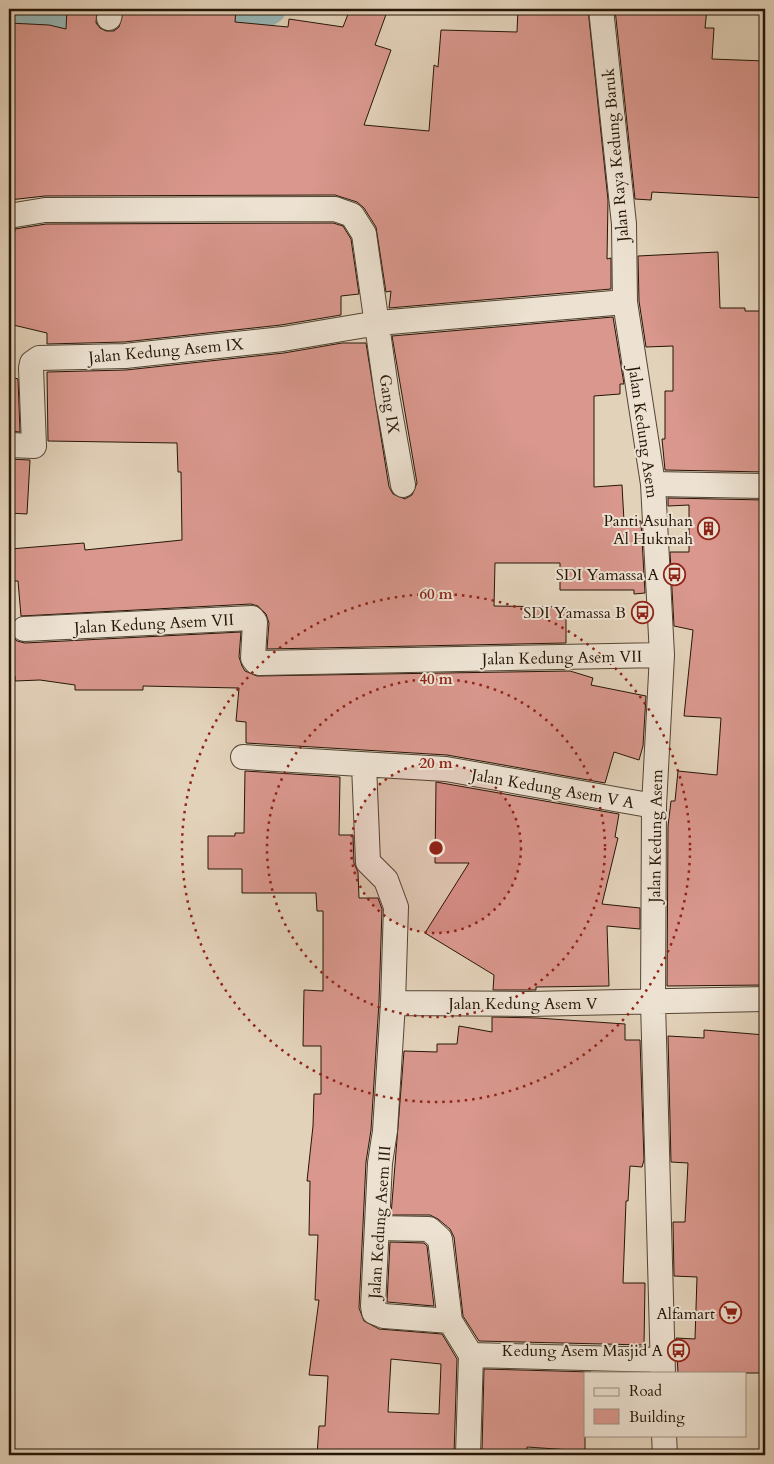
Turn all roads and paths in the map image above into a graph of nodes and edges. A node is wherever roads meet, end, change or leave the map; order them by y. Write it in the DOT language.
graph roads {
  1 [pos="601,9"];
  2 [pos="9,216"];
  3 [pos="625,302"];
  4 [pos="378,323"];
  5 [pos="9,445"];
  6 [pos="653,484"];
  7 [pos="403,485"];
  8 [pos="765,486"];
  9 [pos="24,629"];
  10 [pos="662,656"];
  11 [pos="244,757"];
  12 [pos="364,766"];
  13 [pos="654,806"];
  14 [pos="765,999"];
  15 [pos="653,1002"];
  16 [pos="394,1003"];
  17 [pos="377,1228"];
  18 [pos="450,1321"];
  19 [pos="472,1355"];
  20 [pos="662,1367"];
  21 [pos="664,1436"];
  22 [pos="468,1455"];
  23 [pos="665,1455"];
  1 -- 3 [label="street, Jalan Raya Kedung Baruk"];
  2 -- 4 [label="street"];
  3 -- 4 [label="street, Jalan Kedung Asem IX"];
  3 -- 6 [label="street, Jalan Kedung Asem"];
  4 -- 5 [label="street, Jalan Kedung Asem IX"];
  4 -- 7 [label="street, Gang IX"];
  6 -- 8 [label="street"];
  6 -- 10 [label="street, Jalan Kedung Asem"];
  9 -- 10 [label="street, Jalan Kedung Asem VII"];
  10 -- 13 [label="street, Jalan Kedung Asem"];
  11 -- 12 [label="street, Jalan Kedung Asem V A"];
  12 -- 13 [label="street, Jalan Kedung Asem V A"];
  12 -- 16 [label="street, Jalan Kedung Asem III"];
  13 -- 15 [label="street, Jalan Kedung Asem"];
  14 -- 15 [label="street, Jalan Kedung Asem V"];
  15 -- 16 [label="street, Jalan Kedung Asem V"];
  15 -- 20 [label="street, Jalan Kedung Asem"];
  16 -- 17 [label="street, Jalan Kedung Asem III"];
  17 -- 18 [label="street"];
  17 -- 18 [label="street, Jalan Kedung Asem III"];
  18 -- 19 [label="street"];
  19 -- 20 [label="street"];
  19 -- 22 [label="street"];
  21 -- 23 [label="street"];
}
